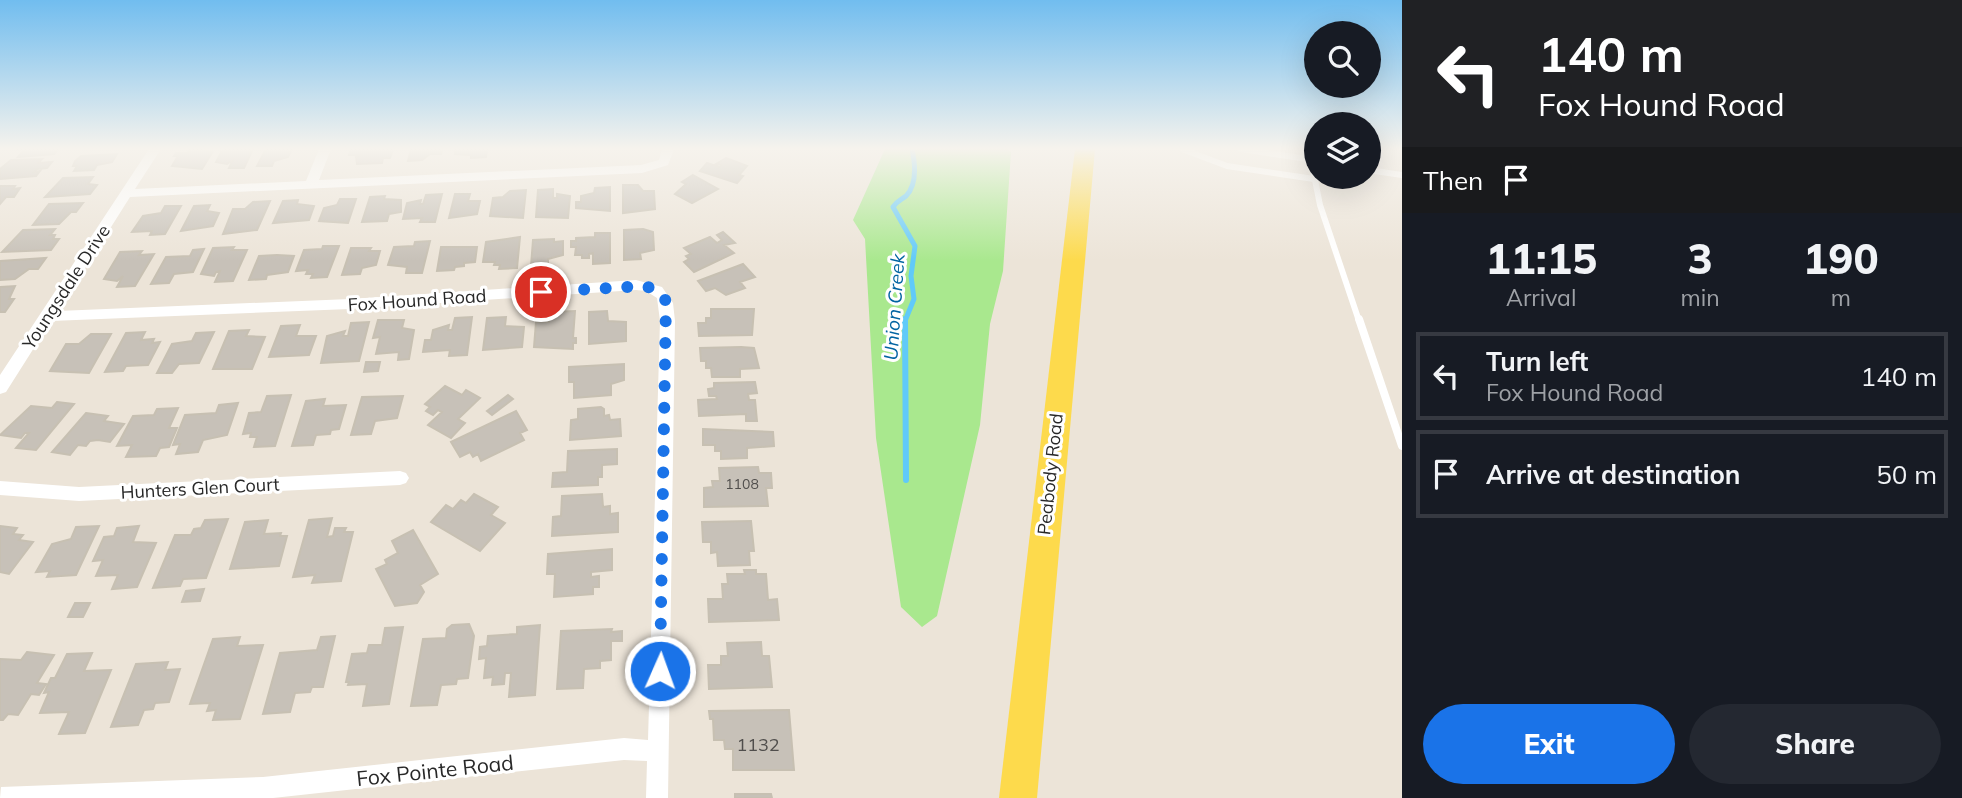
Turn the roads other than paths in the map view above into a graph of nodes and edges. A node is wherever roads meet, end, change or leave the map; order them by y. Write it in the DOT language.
graph roads {
  1 [pos="131,186"];
  2 [pos="270,186"];
  3 [pos="1081,186"];
  4 [pos="1316,189"];
  5 [pos="126,194"];
  6 [pos="48,316"];
  7 [pos="0,388"];
  8 [pos="1402,446"];
  9 [pos="400,478"];
  10 [pos="0,488"];
  11 [pos="658,751"];
  12 [pos="261,793"];
  13 [pos="1,798"];
  14 [pos="657,798"];
  15 [pos="1017,798"];
  1 -- 5 [label="street, Youngsdale Drive"];
  2 -- 5 [label="street"];
  3 -- 15 [label="main road, Peabody Road"];
  4 -- 8 [label="lane"];
  5 -- 6 [label="street, Youngsdale Drive"];
  6 -- 7 [label="street, Youngsdale Drive"];
  6 -- 11 [label="street, Fox Hound Road"];
  9 -- 10 [label="street, Hunters Glen Court"];
  11 -- 12 [label="street, Fox Pointe Road"];
  11 -- 14 [label="street, Fox Hound Road"];
  12 -- 13 [label="street, Fox Pointe Road"];
}
